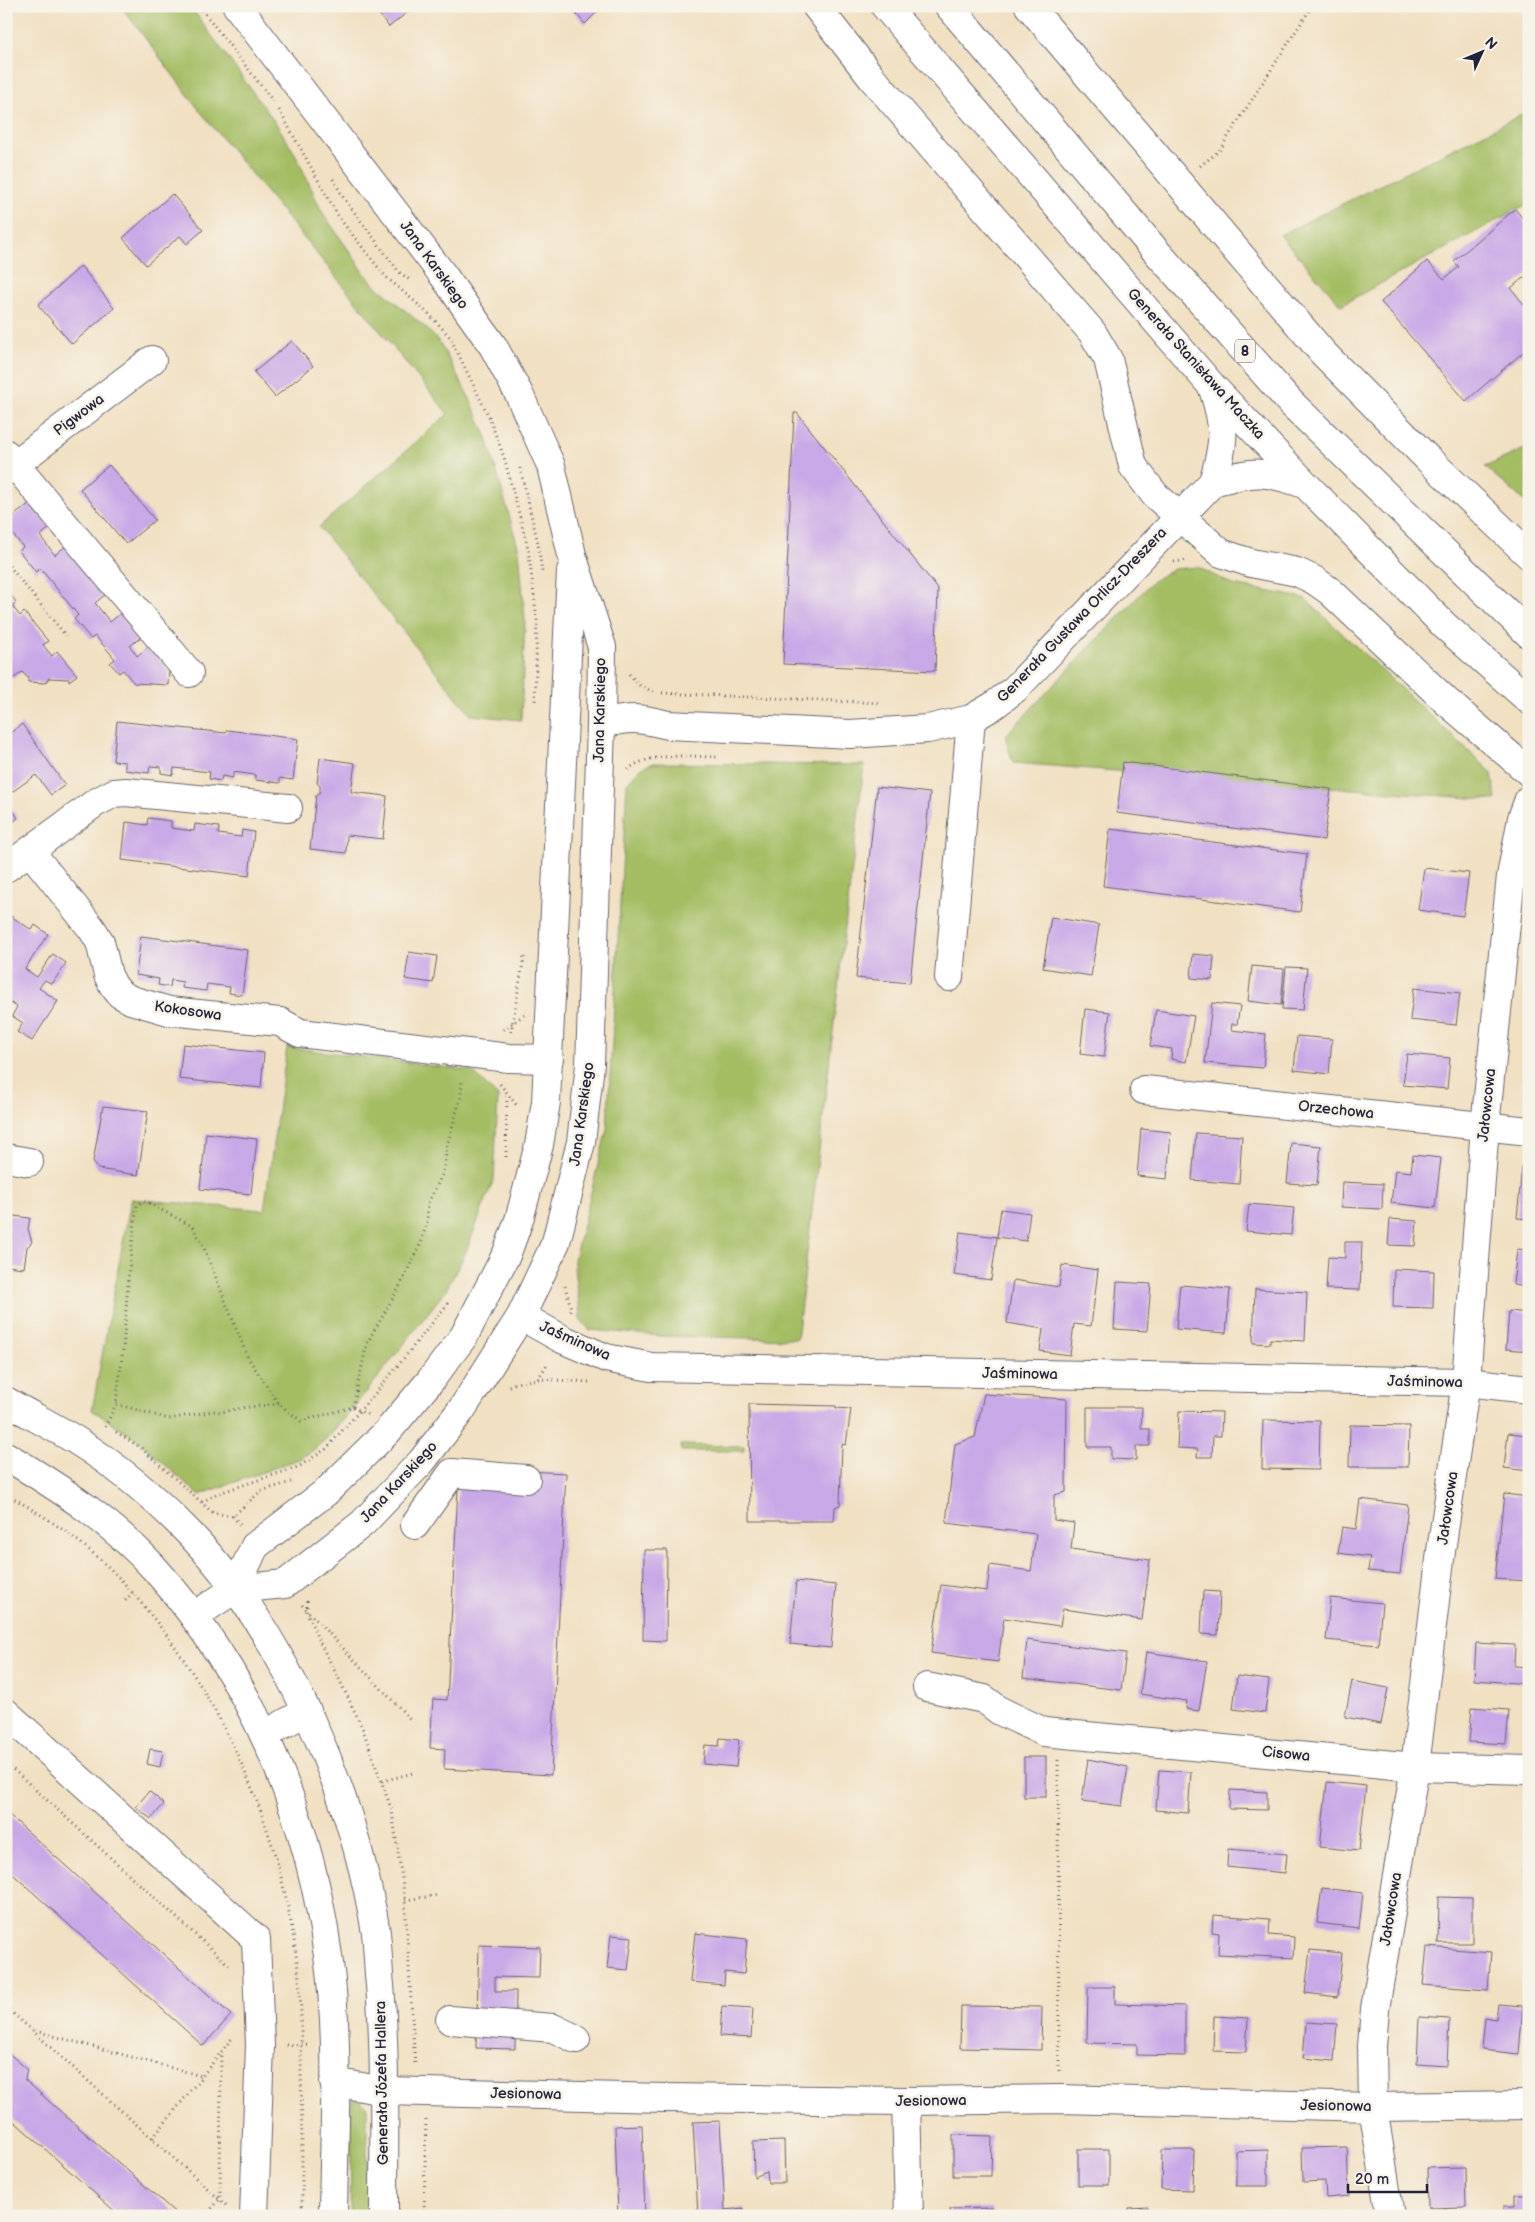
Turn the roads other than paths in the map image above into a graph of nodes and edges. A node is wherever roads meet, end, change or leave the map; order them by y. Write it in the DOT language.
graph roads {
  1 [pos="237,6"];
  2 [pos="816,6"];
  3 [pos="885,6"];
  4 [pos="949,6"];
  5 [pos="1029,6"];
  6 [pos="152,360"];
  7 [pos="1211,385"];
  8 [pos="9,463"];
  9 [pos="1213,482"];
  10 [pos="1306,485"];
  11 [pos="1180,516"];
  12 [pos="572,555"];
  13 [pos="1529,555"];
  14 [pos="1529,634"];
  15 [pos="189,674"];
  16 [pos="1529,700"];
  17 [pos="970,719"];
  18 [pos="563,722"];
  19 [pos="601,725"];
  20 [pos="1529,772"];
  21 [pos="1529,799"];
  22 [pos="288,808"];
  23 [pos="30,851"];
  24 [pos="6,868"];
  25 [pos="950,977"];
  26 [pos="548,1060"];
  27 [pos="1144,1090"];
  28 [pos="1484,1126"];
  29 [pos="1529,1131"];
  30 [pos="521,1316"];
  31 [pos="430,1381"];
  32 [pos="1466,1382"];
  33 [pos="1529,1388"];
  34 [pos="6,1401"];
  35 [pos="462,1410"];
  36 [pos="6,1456"];
  37 [pos="526,1479"];
  38 [pos="415,1524"];
  39 [pos="235,1588"];
  40 [pos="194,1616"];
  41 [pos="927,1687"];
  42 [pos="306,1711"];
  43 [pos="6,1713"];
  44 [pos="264,1735"];
  45 [pos="1415,1767"];
  46 [pos="1529,1770"];
  47 [pos="450,2020"];
  48 [pos="576,2039"];
  49 [pos="334,2082"];
  50 [pos="384,2091"];
  51 [pos="906,2101"];
  52 [pos="1529,2105"];
  53 [pos="1373,2107"];
  54 [pos="243,2213"];
  55 [pos="333,2216"];
  56 [pos="384,2216"];
  57 [pos="909,2216"];
  58 [pos="1390,2216"];
  1 -- 12 [label="main road, Jana Karskiego"];
  2 -- 11 [label="main road"];
  3 -- 7 [label="main road, Generała Stanisława Maczka"];
  4 -- 14 [label="main road, 8"];
  5 -- 13 [label="main road"];
  6 -- 8 [label="main road, Pigwowa"];
  7 -- 9 [label="main road"];
  7 -- 10 [label="main road, Generała Stanisława Maczka"];
  8 -- 15 [label="main road"];
  9 -- 10 [label="main road"];
  9 -- 11 [label="main road, Generała Gustawa Orlicz-Dreszera"];
  10 -- 16 [label="main road, Generała Stanisława Maczka"];
  11 -- 17 [label="main road, Generała Gustawa Orlicz-Dreszera"];
  11 -- 20 [label="main road"];
  12 -- 18 [label="main road, Jana Karskiego"];
  12 -- 19 [label="main road, Jana Karskiego"];
  17 -- 19 [label="main road, Generała Gustawa Orlicz-Dreszera"];
  17 -- 25 [label="main road"];
  18 -- 19 [label="main road, Generała Gustawa Orlicz-Dreszera"];
  18 -- 26 [label="main road, Jana Karskiego"];
  19 -- 30 [label="main road, Jana Karskiego"];
  21 -- 28 [label="main road, Jałowcowa"];
  22 -- 23 [label="main road"];
  23 -- 24 [label="main road"];
  23 -- 26 [label="main road, Kokosowa"];
  26 -- 31 [label="main road, Jana Karskiego"];
  27 -- 28 [label="main road, Orzechowa"];
  28 -- 29 [label="main road, Orzechowa"];
  28 -- 32 [label="main road, Jałowcowa"];
  30 -- 32 [label="main road, Jaśminowa"];
  30 -- 35 [label="main road, Jana Karskiego"];
  31 -- 35 [label="main road"];
  31 -- 39 [label="main road, Jana Karskiego"];
  32 -- 33 [label="main road, Jaśminowa"];
  32 -- 45 [label="main road, Jałowcowa"];
  34 -- 39 [label="main road, Generała Józefa Hallera"];
  35 -- 39 [label="main road, Jana Karskiego"];
  36 -- 40 [label="main road"];
  37 -- 38 [label="main road"];
  39 -- 40 [label="main road, Jana Karskiego"];
  39 -- 42 [label="main road, Generała Józefa Hallera"];
  40 -- 44 [label="main road"];
  41 -- 45 [label="main road, Cisowa"];
  42 -- 44 [label="main road"];
  42 -- 50 [label="main road, Generała Józefa Hallera"];
  43 -- 54 [label="main road"];
  44 -- 49 [label="main road"];
  45 -- 46 [label="main road, Cisowa"];
  45 -- 53 [label="main road, Jałowcowa"];
  47 -- 48 [label="main road"];
  49 -- 50 [label="main road, Jesionowa"];
  49 -- 55 [label="main road"];
  50 -- 51 [label="main road, Jesionowa"];
  50 -- 56 [label="main road, Generała Józefa Hallera"];
  51 -- 53 [label="main road, Jesionowa"];
  51 -- 57 [label="main road"];
  52 -- 53 [label="main road, Jesionowa"];
  53 -- 58 [label="main road, Jałowcowa"];
}
